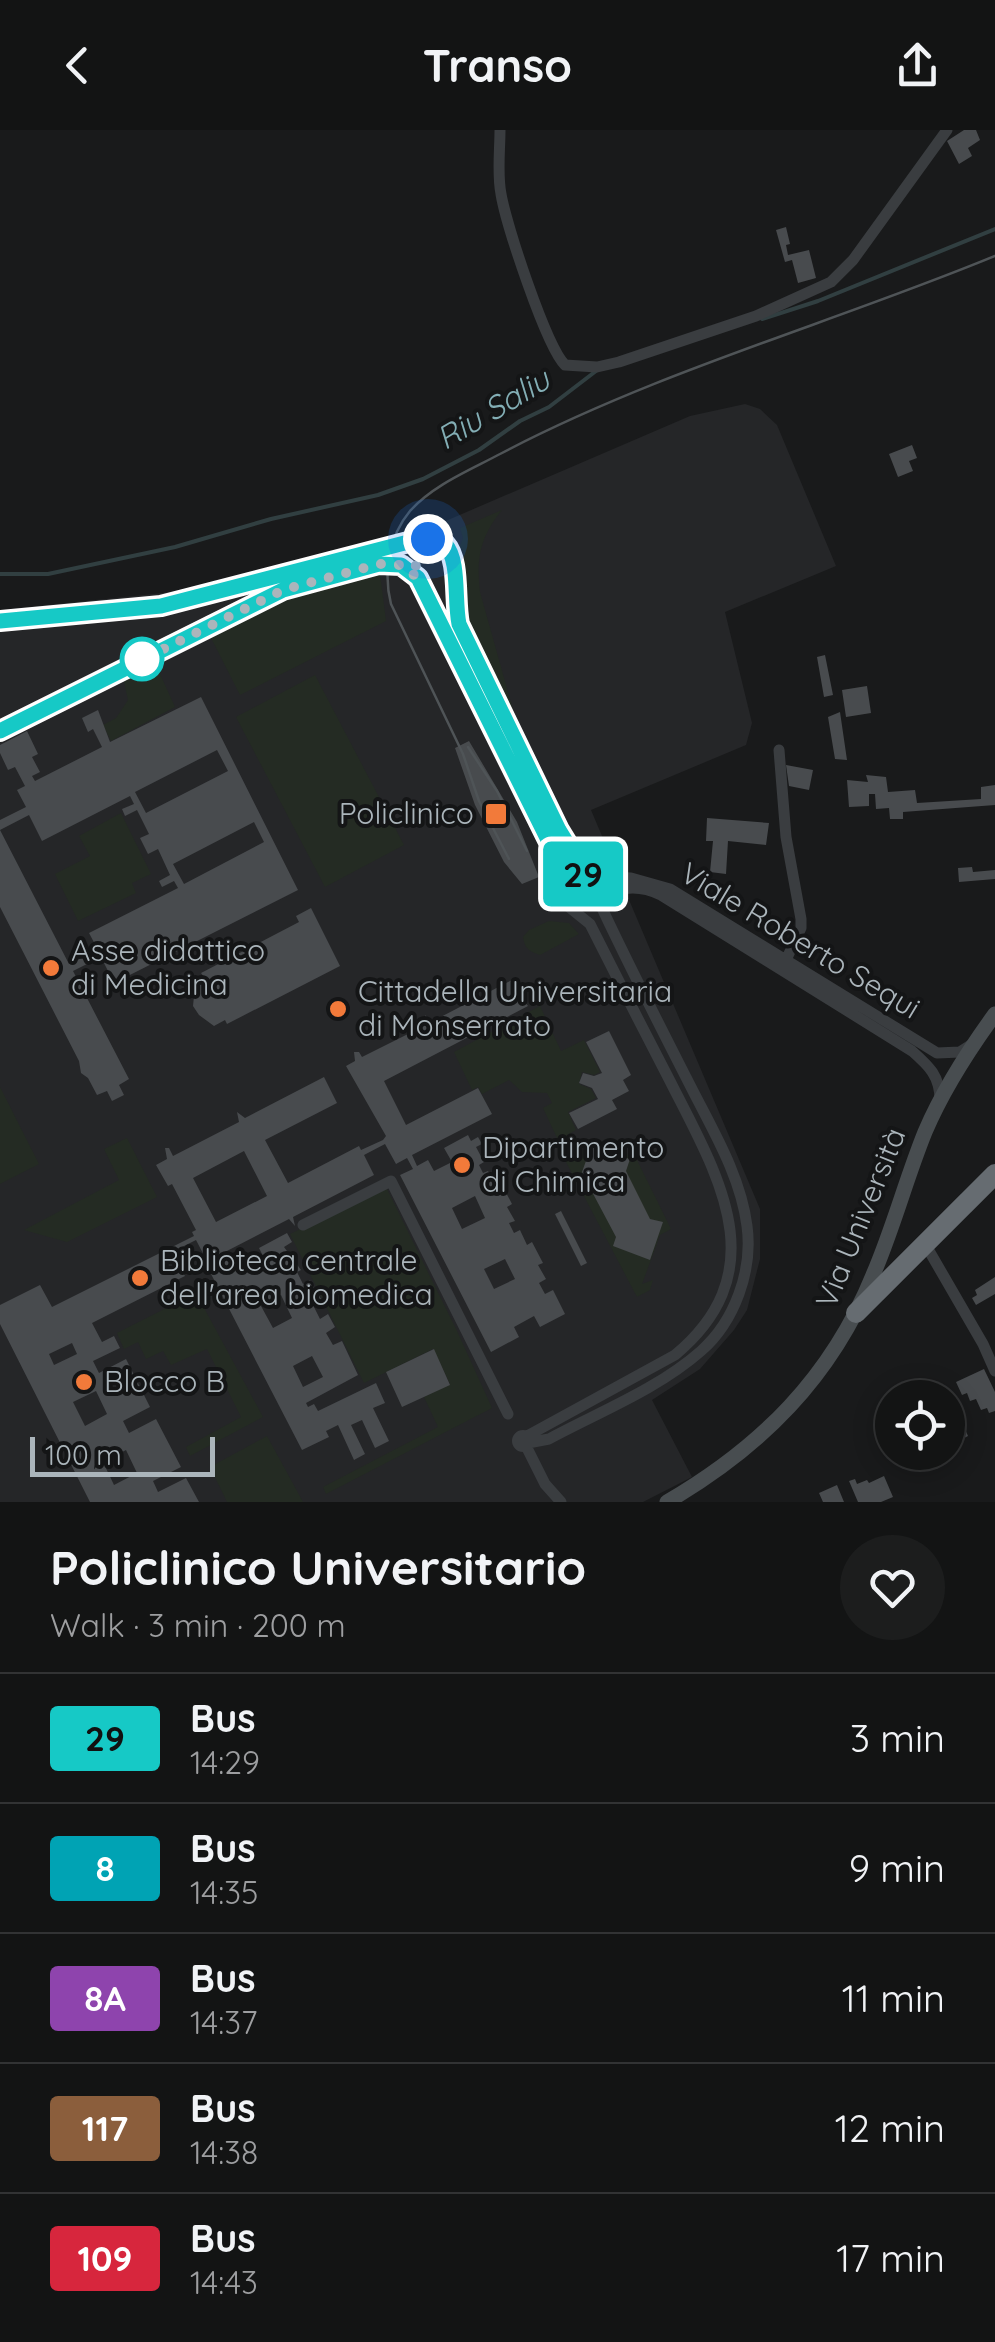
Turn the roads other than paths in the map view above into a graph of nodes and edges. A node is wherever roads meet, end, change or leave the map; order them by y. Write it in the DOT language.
graph roads {
  1 [pos="500,130"];
  2 [pos="947,130"];
  3 [pos="437,541"];
  4 [pos="418,578"];
  5 [pos="0,621"];
  6 [pos="0,731"];
  7 [pos="779,750"];
  8 [pos="589,875"];
  9 [pos="565,884"];
  10 [pos="602,901"];
  11 [pos="580,915"];
  12 [pos="786,960"];
  13 [pos="995,1014"];
  14 [pos="976,1042"];
  15 [pos="940,1101"];
  16 [pos="995,1174"];
  17 [pos="304,1225"];
  18 [pos="924,1242"];
  19 [pos="856,1313"];
  20 [pos="995,1371"];
  21 [pos="508,1414"];
  22 [pos="527,1442"];
  23 [pos="546,1484"];
  24 [pos="548,1502"];
  25 [pos="561,1502"];
  26 [pos="667,1502"];
  1 -- 2 [label="street"];
  3 -- 4 [label="street"];
  3 -- 5 [label="street"];
  3 -- 8 [label="street"];
  4 -- 6 [label="street"];
  4 -- 9 [label="street"];
  7 -- 12 [label="street"];
  8 -- 9 [label="street"];
  8 -- 10 [label="street"];
  8 -- 12 [label="street, Viale Roberto Sequi"];
  9 -- 11 [label="street"];
  10 -- 11 [label="street"];
  10 -- 15 [label="street, Viale Roberto Sequi"];
  10 -- 22 [label="street"];
  11 -- 22 [label="street"];
  12 -- 14 [label="street, Viale Roberto Sequi"];
  13 -- 14 [label="main road, Via Università"];
  14 -- 15 [label="main road, Via Università"];
  15 -- 19 [label="main road, Via Università"];
  16 -- 18 [label="highway"];
  17 -- 21 [label="street"];
  18 -- 19 [label="highway"];
  18 -- 20 [label="street"];
  19 -- 26 [label="main road, Via Università"];
  22 -- 23 [label="street"];
  23 -- 24 [label="street"];
  23 -- 25 [label="street"];
}
